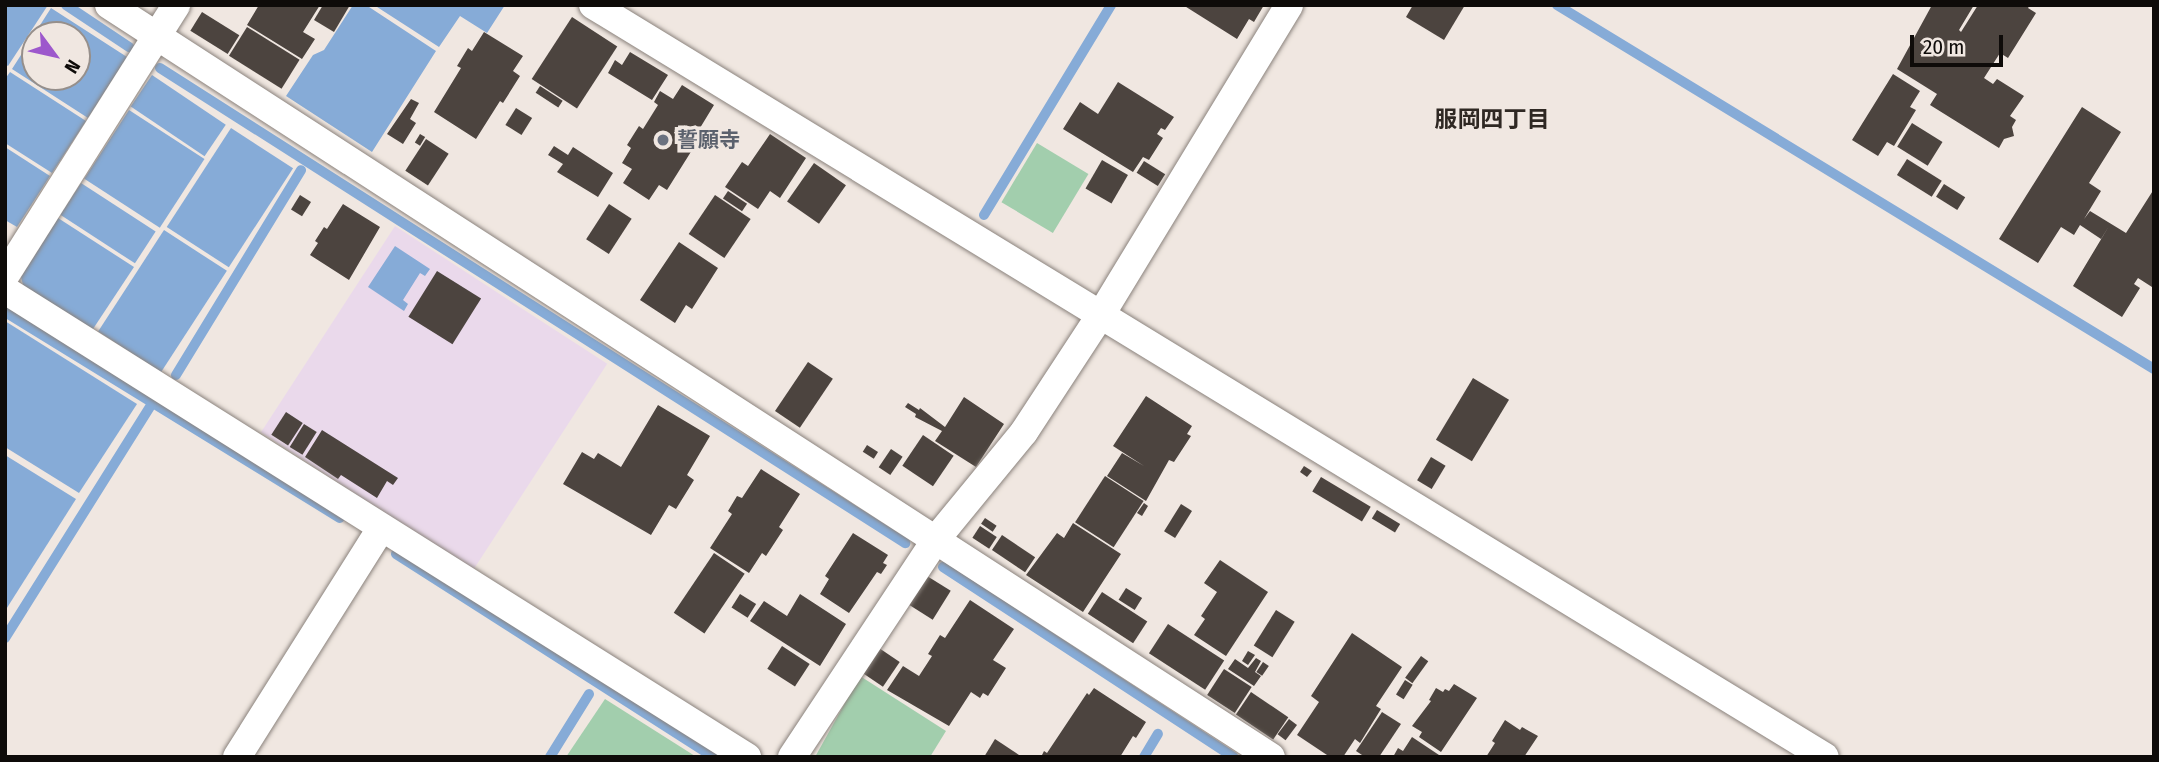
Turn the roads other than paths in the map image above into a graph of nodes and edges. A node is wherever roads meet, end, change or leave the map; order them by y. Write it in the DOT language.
graph roads {
  1 [pos="109,5"];
  2 [pos="176,5"];
  3 [pos="593,5"];
  4 [pos="1289,5"];
  5 [pos="157,35"];
  6 [pos="5,276"];
  7 [pos="5,290"];
  8 [pos="1102,313"];
  9 [pos="382,528"];
  10 [pos="937,538"];
  11 [pos="237,757"];
  12 [pos="747,757"];
  13 [pos="792,757"];
  14 [pos="1271,757"];
  15 [pos="1825,757"];
  1 -- 5 [label="street"];
  2 -- 5 [label="street"];
  3 -- 8 [label="street"];
  4 -- 8 [label="street"];
  5 -- 6 [label="street"];
  5 -- 10 [label="street"];
  7 -- 9 [label="street"];
  8 -- 10 [label="street"];
  8 -- 15 [label="street"];
  9 -- 11 [label="street"];
  9 -- 12 [label="street"];
  10 -- 13 [label="street"];
  10 -- 14 [label="street"];
}
